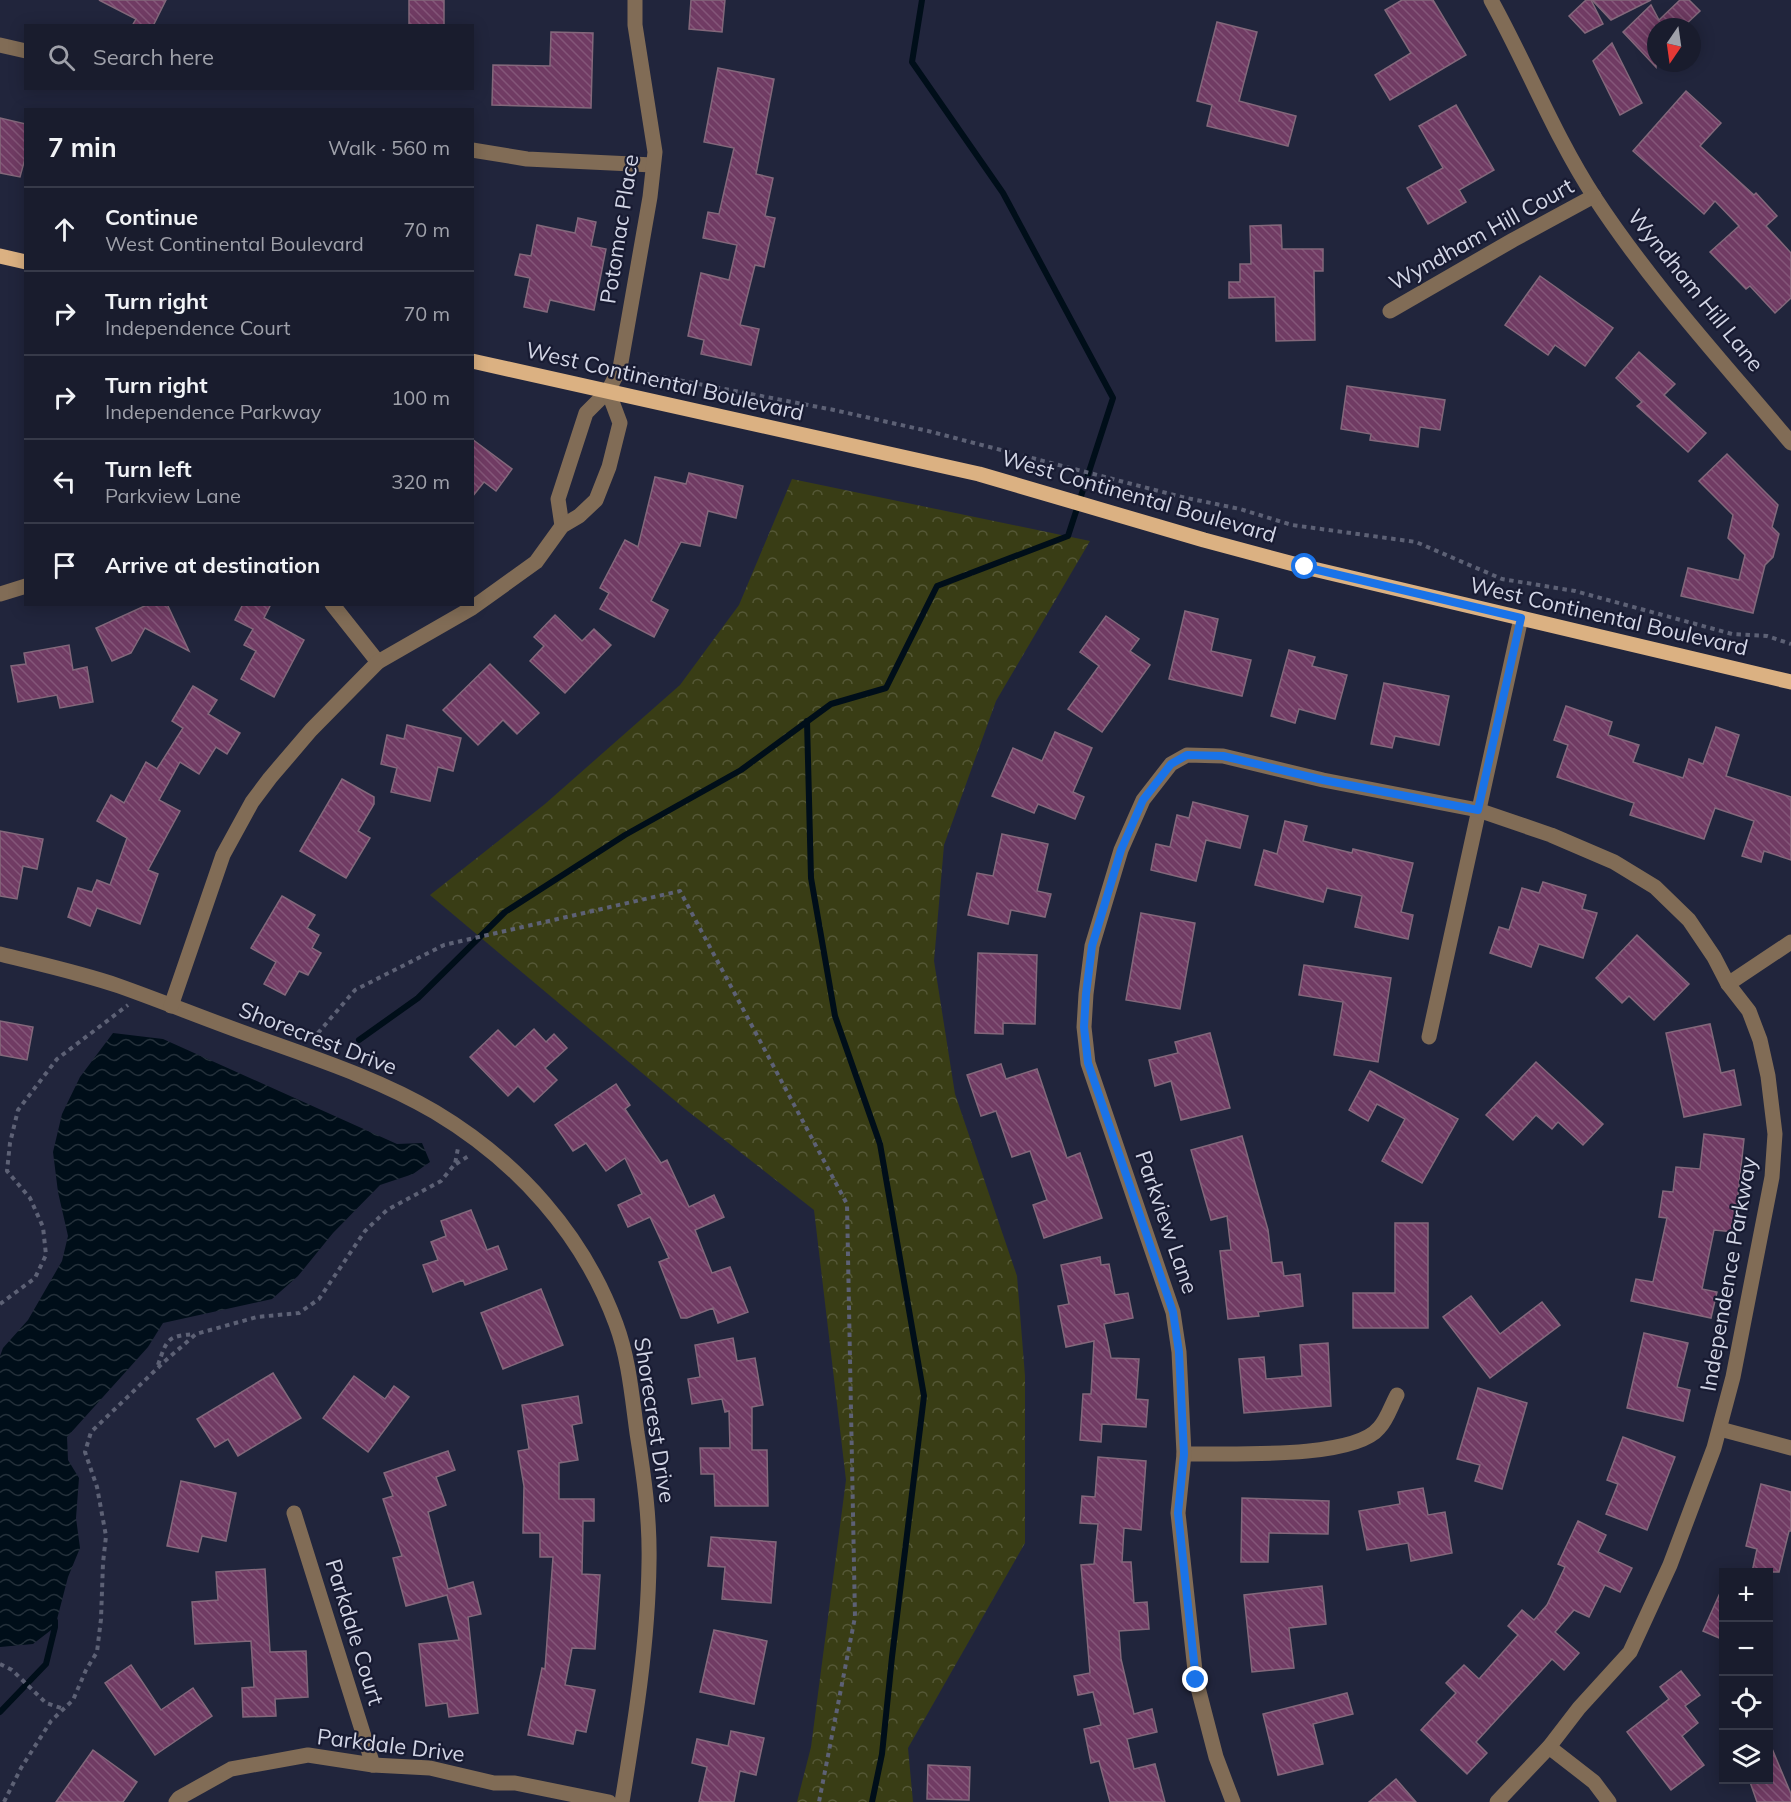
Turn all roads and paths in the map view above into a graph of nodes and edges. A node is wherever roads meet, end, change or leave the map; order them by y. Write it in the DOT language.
graph roads {
  1 [pos="635,0"];
  2 [pos="1491,0"];
  3 [pos="0,45"];
  4 [pos="24,51"];
  5 [pos="474,150"];
  6 [pos="653,165"];
  7 [pos="1594,196"];
  8 [pos="0,256"];
  9 [pos="24,262"];
  10 [pos="1390,311"];
  11 [pos="474,361"];
  12 [pos="620,368"];
  13 [pos="608,391"];
  14 [pos="1791,443"];
  15 [pos="562,525"];
  16 [pos="24,587"];
  17 [pos="0,594"];
  18 [pos="334,606"];
  19 [pos="1521,618"];
  20 [pos="1791,644"];
  21 [pos="378,662"];
  22 [pos="1791,682"];
  23 [pos="1187,755"];
  24 [pos="1478,810"];
  25 [pos="1791,942"];
  26 [pos="0,954"];
  27 [pos="1728,984"];
  28 [pos="140,995"];
  29 [pos="171,1006"];
  30 [pos="1429,1037"];
  31 [pos="301,1053"];
  32 [pos="462,1130"];
  33 [pos="0,1304"];
  34 [pos="196,1334"];
  35 [pos="157,1368"];
  36 [pos="1396,1395"];
  37 [pos="1720,1429"];
  38 [pos="1791,1448"];
  39 [pos="1184,1454"];
  40 [pos="294,1513"];
  41 [pos="0,1664"];
  42 [pos="64,1709"];
  43 [pos="1549,1747"];
  44 [pos="373,1765"];
  45 [pos="4,1802"];
  46 [pos="176,1802"];
  47 [pos="609,1802"];
  48 [pos="622,1802"];
  49 [pos="819,1802"];
  50 [pos="1233,1802"];
  51 [pos="1497,1802"];
  52 [pos="1610,1802"];
  1 -- 6 [label="street, Potomac Place"];
  2 -- 7 [label="street, Wyndham Hill Lane"];
  3 -- 4 [label="street"];
  5 -- 6 [label="street"];
  6 -- 12 [label="street, Potomac Place"];
  7 -- 10 [label="street, Wyndham Hill Court"];
  7 -- 14 [label="street, Wyndham Hill Lane"];
  8 -- 9 [label="main road"];
  11 -- 13 [label="main road, West Continental Boulevard"];
  12 -- 13 [label="street, Potomac Place"];
  12 -- 20 [label="path"];
  13 -- 15 [label="street, Potomac Place"];
  13 -- 15 [label="street"];
  13 -- 19 [label="main road, West Continental Boulevard"];
  15 -- 21 [label="street"];
  16 -- 17 [label="street"];
  18 -- 21 [label="street"];
  19 -- 22 [label="main road, West Continental Boulevard"];
  19 -- 24 [label="street"];
  21 -- 29 [label="street"];
  23 -- 24 [label="street, Independence Parkway"];
  23 -- 39 [label="street, Parkview Lane"];
  24 -- 27 [label="street, Independence Parkway"];
  24 -- 30 [label="street"];
  25 -- 27 [label="street"];
  26 -- 28 [label="street, Shorecrest Drive"];
  27 -- 37 [label="street, Independence Parkway"];
  28 -- 29 [label="street, Shorecrest Drive"];
  28 -- 33 [label="path"];
  29 -- 31 [label="street, Shorecrest Drive"];
  31 -- 32 [label="street, Shorecrest Drive"];
  31 -- 49 [label="path"];
  32 -- 34 [label="path"];
  32 -- 48 [label="street, Shorecrest Drive"];
  34 -- 35 [label="path"];
  34 -- 35 [label="path"];
  35 -- 42 [label="path"];
  36 -- 39 [label="street"];
  37 -- 38 [label="street"];
  37 -- 43 [label="street, Independence Parkway"];
  39 -- 50 [label="street, Parkview Lane"];
  40 -- 44 [label="street, Parkdale Court"];
  41 -- 42 [label="path"];
  42 -- 45 [label="path"];
  43 -- 51 [label="street, Independence Parkway"];
  43 -- 52 [label="street"];
  44 -- 46 [label="street, Parkdale Drive"];
  44 -- 47 [label="street, Parkdale Drive"];
}
